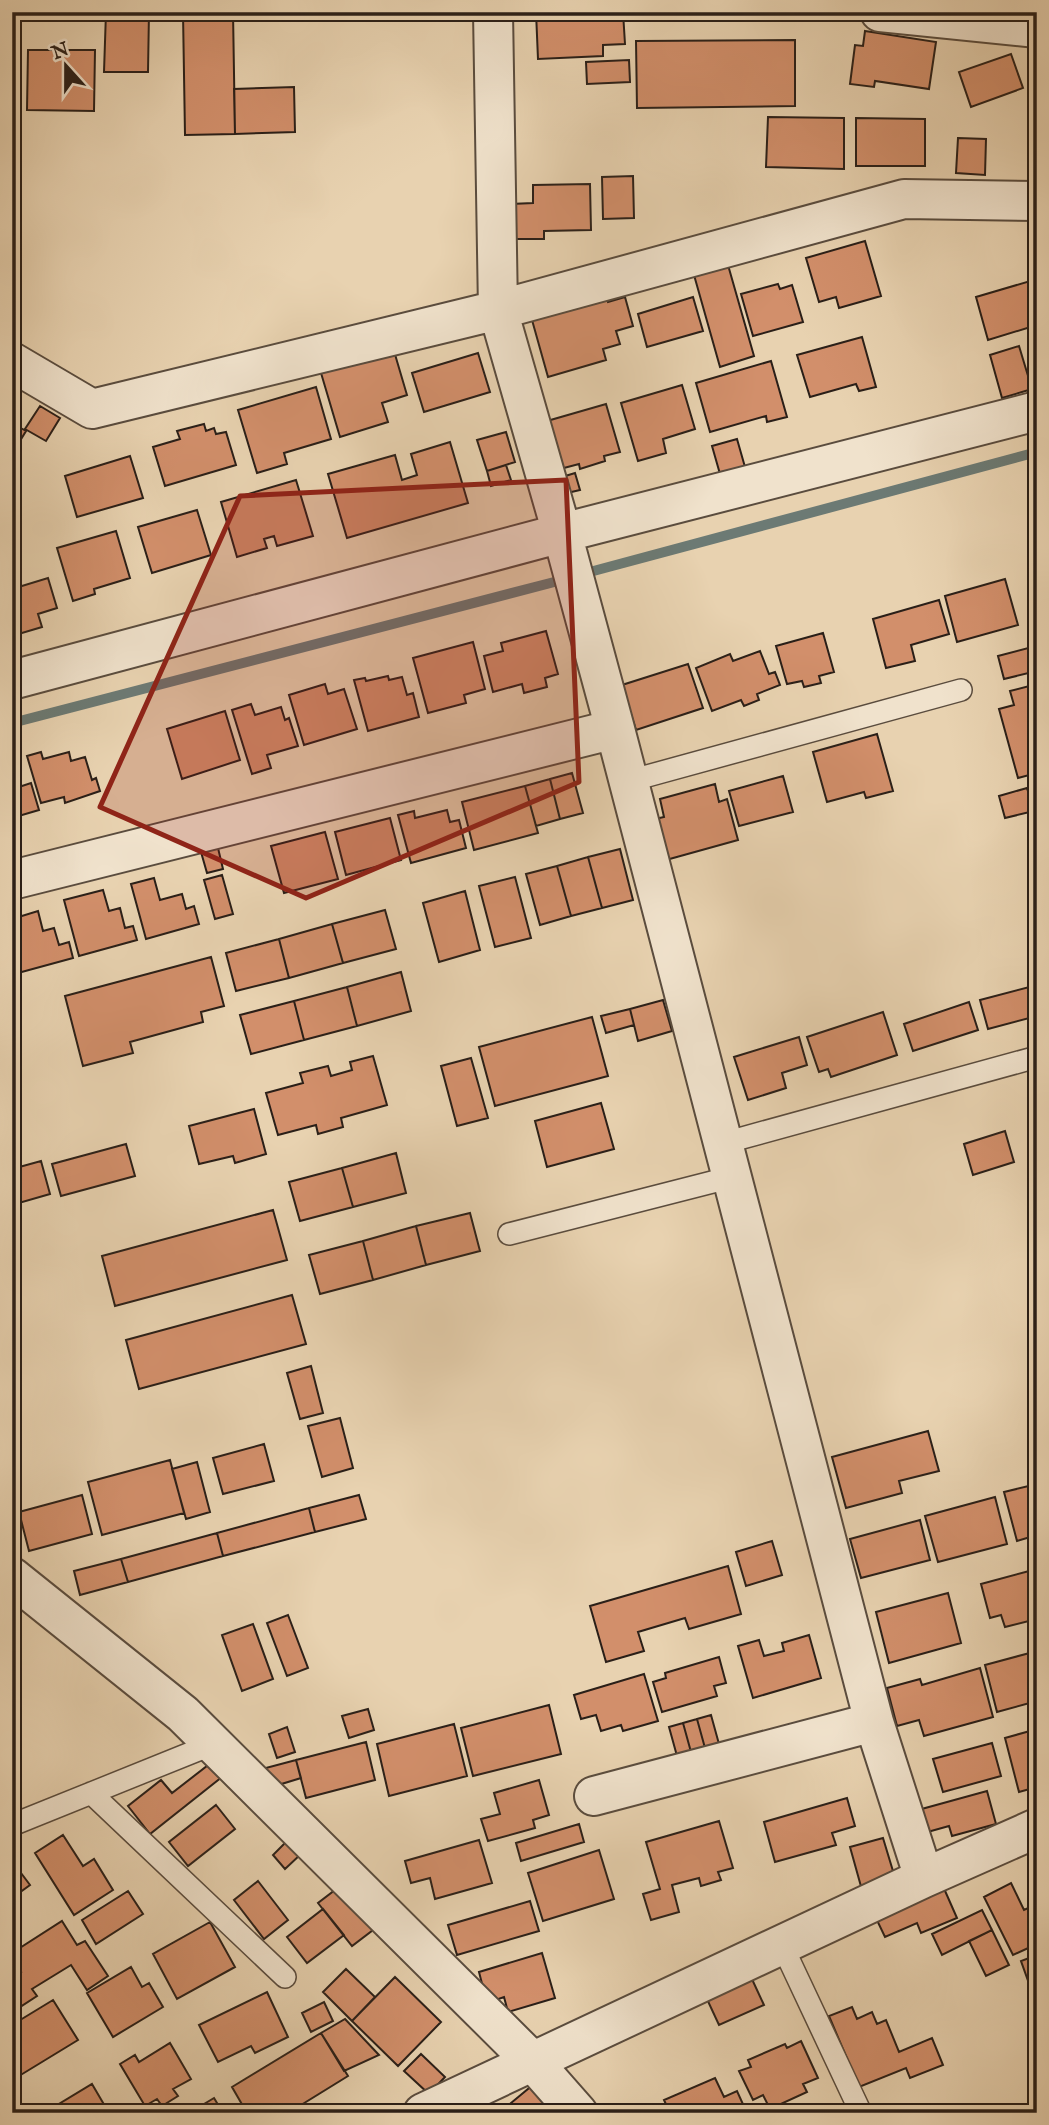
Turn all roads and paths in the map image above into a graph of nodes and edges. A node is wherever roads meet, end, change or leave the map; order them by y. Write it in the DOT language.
graph roads {
  1 [pos="493,12"];
  2 [pos="880,12"];
  3 [pos="1037,28"];
  4 [pos="1037,201"];
  5 [pos="498,310"];
  6 [pos="12,362"];
  7 [pos="1037,411"];
  8 [pos="562,533"];
  9 [pos="12,680"];
  10 [pos="961,690"];
  11 [pos="615,729"];
  12 [pos="629,781"];
  13 [pos="12,880"];
  14 [pos="1037,1057"];
  15 [pos="728,1160"];
  16 [pos="509,1234"];
  17 [pos="12,1577"];
  18 [pos="874,1722"];
  19 [pos="213,1744"];
  20 [pos="91,1793"];
  21 [pos="594,1796"];
  22 [pos="12,1825"];
  23 [pos="1037,1828"];
  24 [pos="924,1878"];
  25 [pos="782,1945"];
  26 [pos="285,1977"];
  27 [pos="534,2063"];
  28 [pos="423,2113"];
  29 [pos="578,2113"];
  30 [pos="861,2113"];
  1 -- 5 [label="street"];
  2 -- 3 [label="street"];
  4 -- 5 [label="street"];
  5 -- 6 [label="street"];
  5 -- 8 [label="street"];
  7 -- 8 [label="street"];
  8 -- 9 [label="street"];
  8 -- 11 [label="street"];
  10 -- 12 [label="lane"];
  11 -- 12 [label="street"];
  11 -- 13 [label="street"];
  12 -- 15 [label="street"];
  14 -- 15 [label="lane"];
  15 -- 16 [label="lane"];
  15 -- 18 [label="street"];
  17 -- 19 [label="street"];
  18 -- 21 [label="street"];
  18 -- 24 [label="street"];
  19 -- 20 [label="lane"];
  19 -- 27 [label="street"];
  20 -- 22 [label="lane"];
  20 -- 26 [label="lane"];
  23 -- 24 [label="street"];
  24 -- 25 [label="street"];
  25 -- 27 [label="street"];
  25 -- 30 [label="lane"];
  27 -- 28 [label="street"];
  27 -- 29 [label="street"];
}
